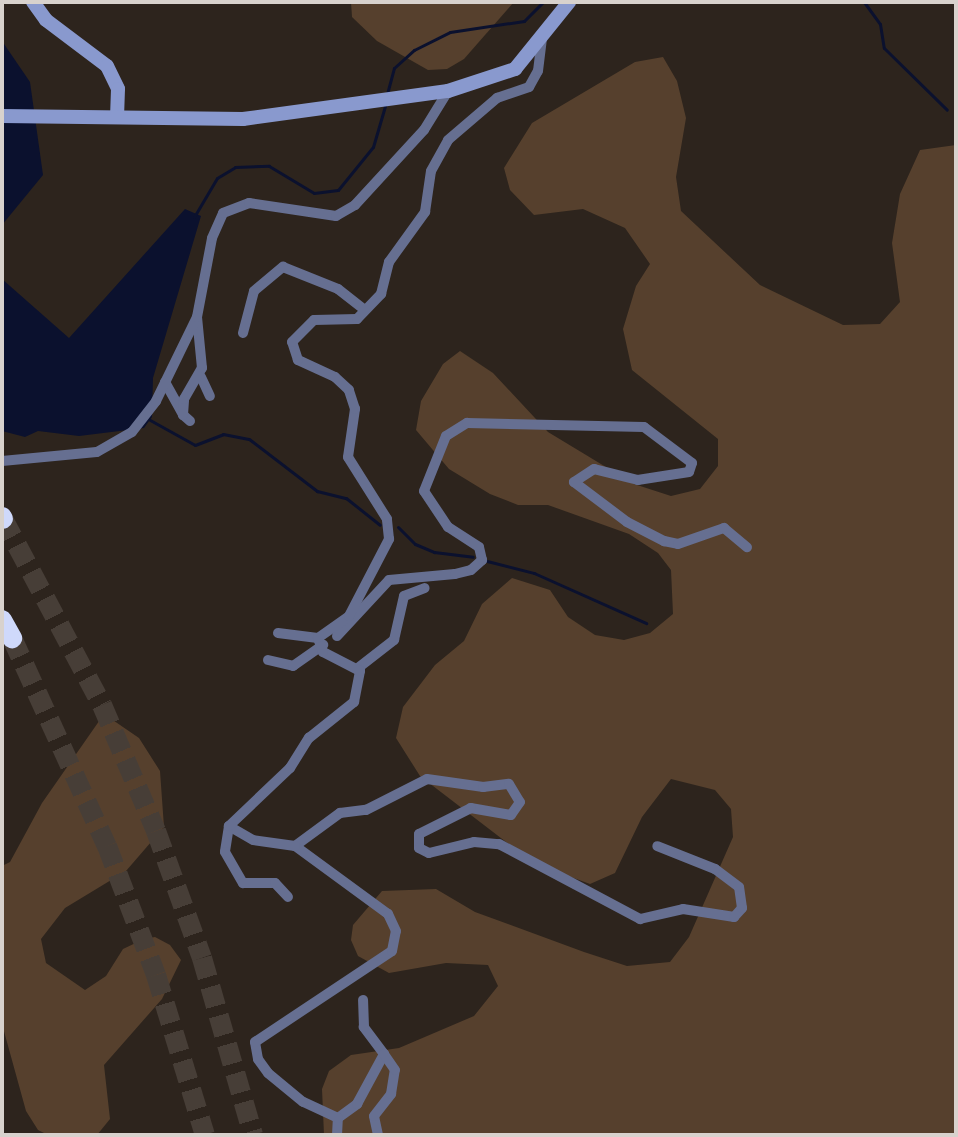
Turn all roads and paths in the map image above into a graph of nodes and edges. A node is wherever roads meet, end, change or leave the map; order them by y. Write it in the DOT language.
graph roads {
  1 [pos="33,2"];
  2 [pos="569,2"];
  3 [pos="542,40"];
  4 [pos="448,91"];
  5 [pos="2,116"];
  6 [pos="117,117"];
  7 [pos="364,309"];
  8 [pos="197,317"];
  9 [pos="243,333"];
  10 [pos="201,377"];
  11 [pos="165,382"];
  12 [pos="210,396"];
  13 [pos="2,461"];
  14 [pos="747,547"];
  15 [pos="425,588"];
  16 [pos="278,633"];
  17 [pos="320,642"];
  18 [pos="268,660"];
  19 [pos="358,668"];
  20 [pos="229,826"];
  21 [pos="295,846"];
  22 [pos="657,846"];
  23 [pos="288,897"];
  24 [pos="363,1000"];
  25 [pos="384,1054"];
  26 [pos="338,1118"];
  27 [pos="337,1135"];
  28 [pos="378,1135"];
  1 -- 6 [label="street"];
  2 -- 3 [label="street"];
  3 -- 4 [label="street"];
  3 -- 7 [label="street"];
  4 -- 6 [label="street"];
  4 -- 8 [label="street"];
  5 -- 6 [label="street"];
  7 -- 9 [label="street"];
  7 -- 17 [label="street"];
  8 -- 10 [label="street"];
  8 -- 11 [label="street"];
  10 -- 11 [label="street"];
  10 -- 12 [label="street"];
  11 -- 13 [label="street"];
  14 -- 17 [label="street"];
  15 -- 19 [label="street"];
  16 -- 17 [label="street"];
  17 -- 18 [label="street"];
  17 -- 19 [label="street"];
  19 -- 20 [label="street"];
  20 -- 21 [label="street"];
  20 -- 23 [label="street"];
  21 -- 22 [label="street"];
  21 -- 26 [label="street"];
  24 -- 25 [label="street"];
  25 -- 26 [label="street"];
  25 -- 28 [label="street"];
  26 -- 27 [label="street"];
}
